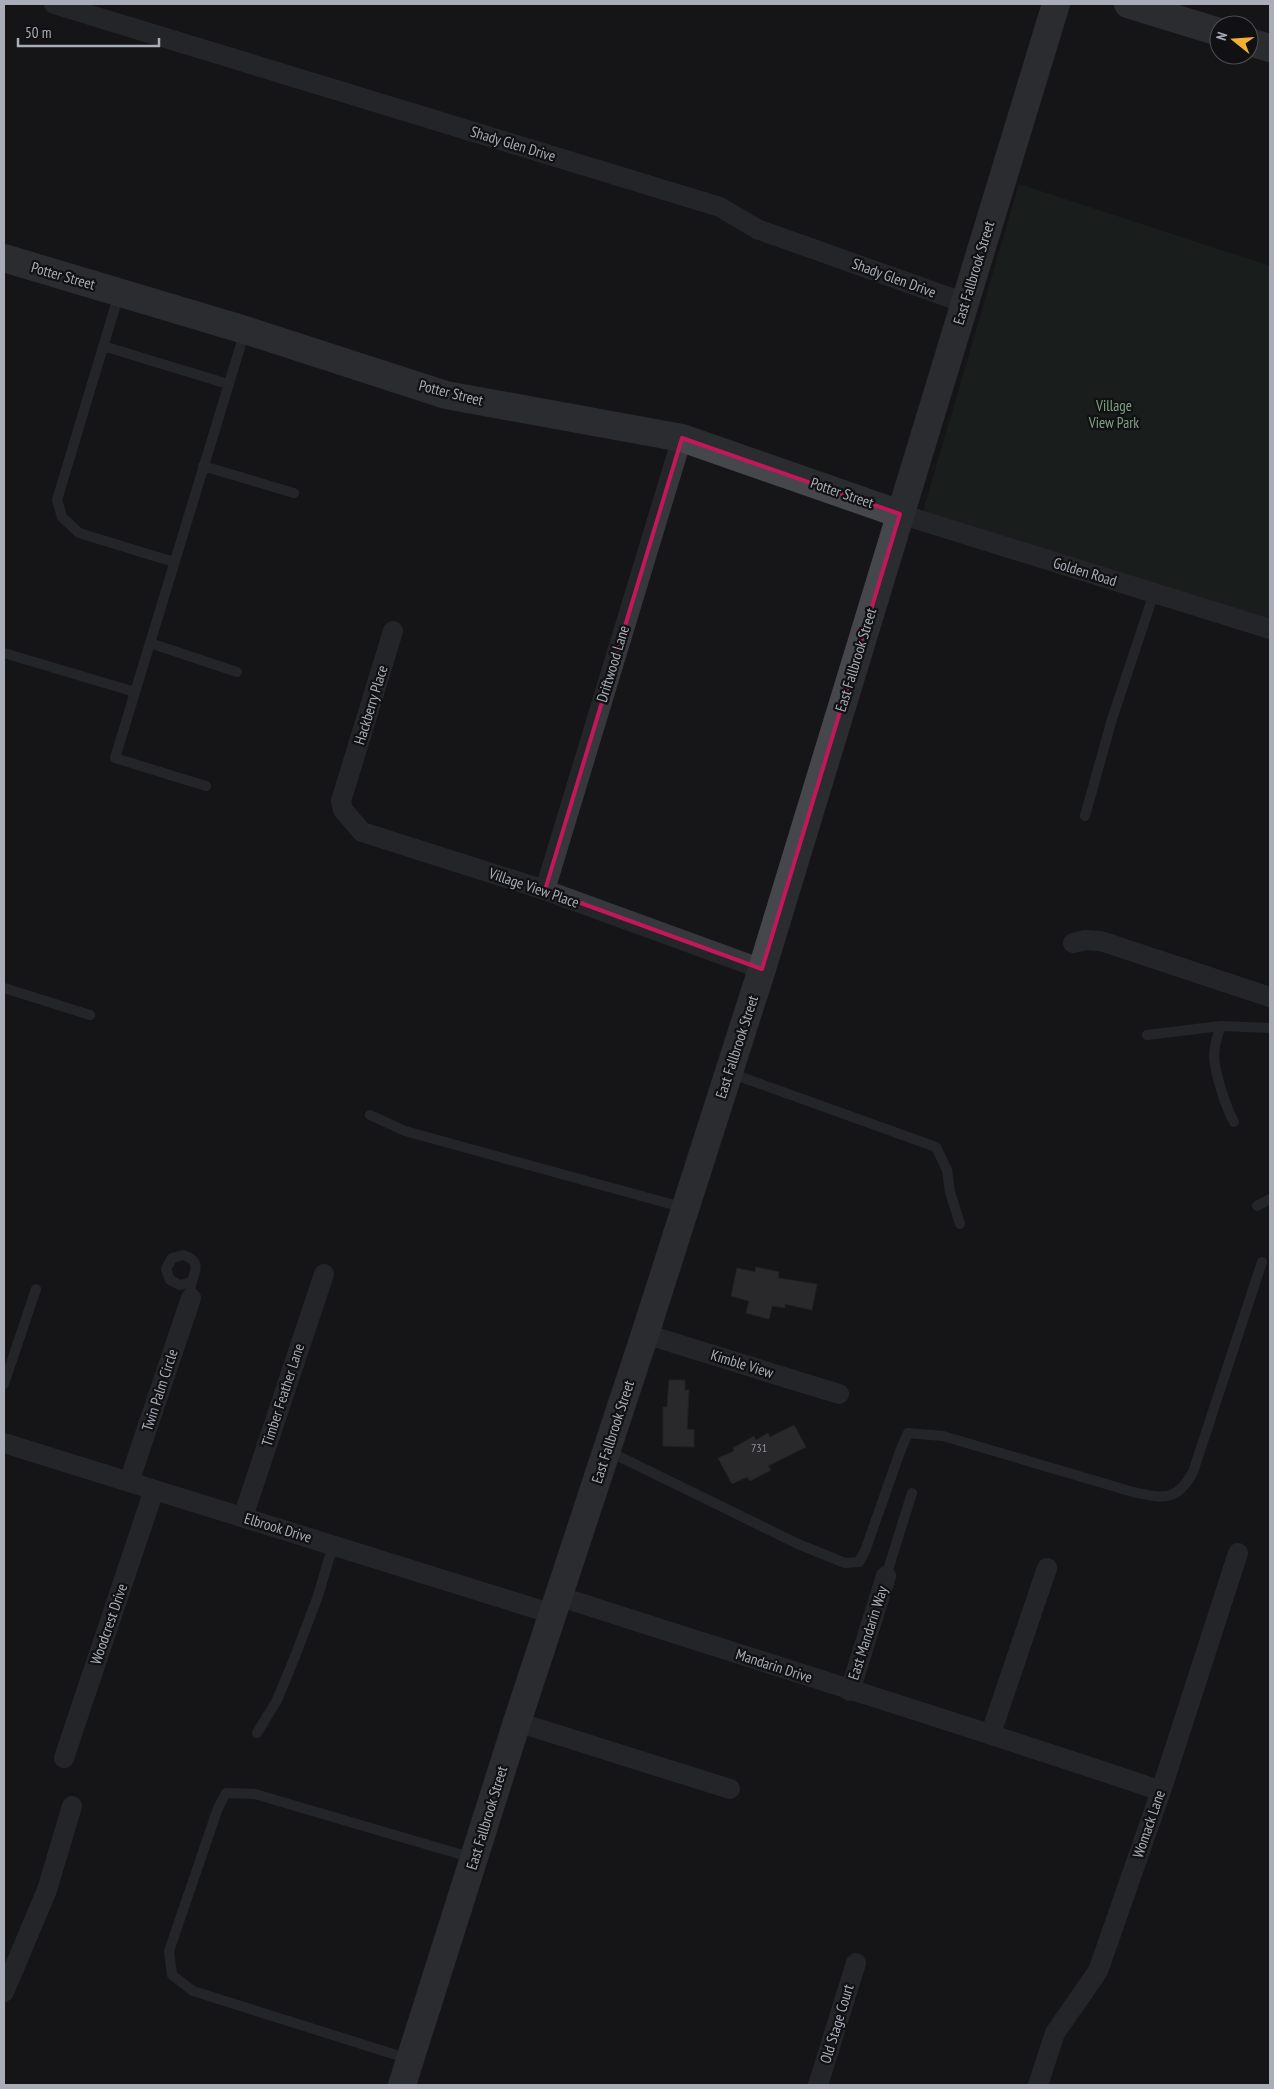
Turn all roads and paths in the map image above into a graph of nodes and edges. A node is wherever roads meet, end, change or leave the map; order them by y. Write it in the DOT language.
graph roads {
  1 [pos="54,4"];
  2 [pos="1056,4"];
  3 [pos="1128,4"];
  4 [pos="1209,29"];
  5 [pos="4,258"];
  6 [pos="119,293"];
  7 [pos="965,303"];
  8 [pos="245,330"];
  9 [pos="103,346"];
  10 [pos="228,384"];
  11 [pos="682,438"];
  12 [pos="203,466"];
  13 [pos="294,493"];
  14 [pos="900,514"];
  15 [pos="174,562"];
  16 [pos="1154,593"];
  17 [pos="1270,629"];
  18 [pos="393,631"];
  19 [pos="150,643"];
  20 [pos="4,653"];
  21 [pos="237,672"];
  22 [pos="135,692"];
  23 [pos="349,780"];
  24 [pos="206,786"];
  25 [pos="1085,816"];
  26 [pos="545,890"];
  27 [pos="1073,944"];
  28 [pos="762,968"];
  29 [pos="4,988"];
  30 [pos="1270,997"];
  31 [pos="90,1015"];
  32 [pos="1222,1026"];
  33 [pos="1270,1028"];
  34 [pos="1147,1035"];
  35 [pos="729,1072"];
  36 [pos="370,1114"];
  37 [pos="1234,1122"];
  38 [pos="1270,1200"];
  39 [pos="1257,1206"];
  40 [pos="686,1208"];
  41 [pos="960,1224"];
  42 [pos="1262,1262"];
  43 [pos="324,1274"];
  44 [pos="36,1289"];
  45 [pos="191,1290"];
  46 [pos="645,1334"];
  47 [pos="4,1384"];
  48 [pos="840,1394"];
  49 [pos="4,1443"];
  50 [pos="607,1450"];
  51 [pos="129,1482"];
  52 [pos="154,1490"];
  53 [pos="912,1493"];
  54 [pos="243,1517"];
  55 [pos="333,1545"];
  56 [pos="1238,1553"];
  57 [pos="1047,1568"];
  58 [pos="886,1576"];
  59 [pos="555,1605"];
  60 [pos="850,1691"];
  61 [pos="517,1722"];
  62 [pos="257,1733"];
  63 [pos="991,1733"];
  64 [pos="64,1758"];
  65 [pos="730,1789"];
  66 [pos="1160,1791"];
  67 [pos="72,1806"];
  68 [pos="474,1858"];
  69 [pos="856,1963"];
  70 [pos="4,1992"];
  71 [pos="410,2060"];
  72 [pos="402,2085"];
  73 [pos="818,2085"];
  74 [pos="1038,2085"];
  1 -- 7 [label="street, Shady Glen Drive"];
  2 -- 7 [label="main road, East Fallbrook Street"];
  3 -- 4 [label="main road"];
  5 -- 6 [label="main road, Potter Street"];
  6 -- 8 [label="main road, Potter Street"];
  6 -- 9 [label="lane"];
  7 -- 14 [label="main road, East Fallbrook Street"];
  8 -- 10 [label="lane"];
  8 -- 11 [label="main road, Potter Street"];
  9 -- 10 [label="lane"];
  9 -- 15 [label="lane"];
  10 -- 12 [label="lane"];
  11 -- 14 [label="main road, Potter Street"];
  11 -- 26 [label="street, Driftwood Lane"];
  12 -- 13 [label="lane"];
  12 -- 15 [label="lane"];
  14 -- 16 [label="street, Golden Road"];
  14 -- 28 [label="main road, East Fallbrook Street"];
  15 -- 19 [label="lane"];
  16 -- 17 [label="street, Golden Road"];
  16 -- 25 [label="lane"];
  18 -- 23 [label="street, Hackberry Place"];
  19 -- 21 [label="lane"];
  19 -- 22 [label="lane"];
  20 -- 22 [label="lane"];
  22 -- 24 [label="lane"];
  23 -- 26 [label="street, Village View Place"];
  26 -- 28 [label="street, Village View Place"];
  27 -- 30 [label="street"];
  28 -- 35 [label="main road, East Fallbrook Street"];
  29 -- 31 [label="lane"];
  32 -- 33 [label="lane"];
  32 -- 34 [label="lane"];
  32 -- 37 [label="lane"];
  35 -- 40 [label="main road, East Fallbrook Street"];
  35 -- 41 [label="lane"];
  36 -- 40 [label="lane"];
  38 -- 39 [label="lane"];
  40 -- 46 [label="main road, East Fallbrook Street"];
  42 -- 50 [label="lane"];
  43 -- 54 [label="street, Timber Feather Lane"];
  44 -- 47 [label="lane"];
  45 -- 51 [label="street, Twin Palm Circle"];
  46 -- 48 [label="street, Kimble View"];
  46 -- 50 [label="main road, East Fallbrook Street"];
  49 -- 51 [label="street, Elbrook Drive"];
  50 -- 59 [label="main road, East Fallbrook Street"];
  51 -- 52 [label="street, Elbrook Drive"];
  52 -- 54 [label="street, Elbrook Drive"];
  52 -- 64 [label="street, Woodcrest Drive"];
  53 -- 58 [label="lane"];
  54 -- 55 [label="street, Elbrook Drive"];
  55 -- 59 [label="street, Elbrook Drive"];
  55 -- 62 [label="lane"];
  56 -- 66 [label="street, Womack Lane"];
  57 -- 63 [label="street"];
  58 -- 60 [label="street, East Mandarin Way"];
  59 -- 60 [label="street, Mandarin Drive"];
  59 -- 61 [label="main road, East Fallbrook Street"];
  60 -- 63 [label="street, Mandarin Drive"];
  61 -- 65 [label="street"];
  61 -- 68 [label="main road, East Fallbrook Street"];
  63 -- 66 [label="street, Mandarin Drive"];
  66 -- 74 [label="street, Womack Lane"];
  67 -- 70 [label="street"];
  68 -- 71 [label="main road, East Fallbrook Street"];
  68 -- 71 [label="lane"];
  69 -- 73 [label="street, Old Stage Court"];
  71 -- 72 [label="main road, East Fallbrook Street"];
}
